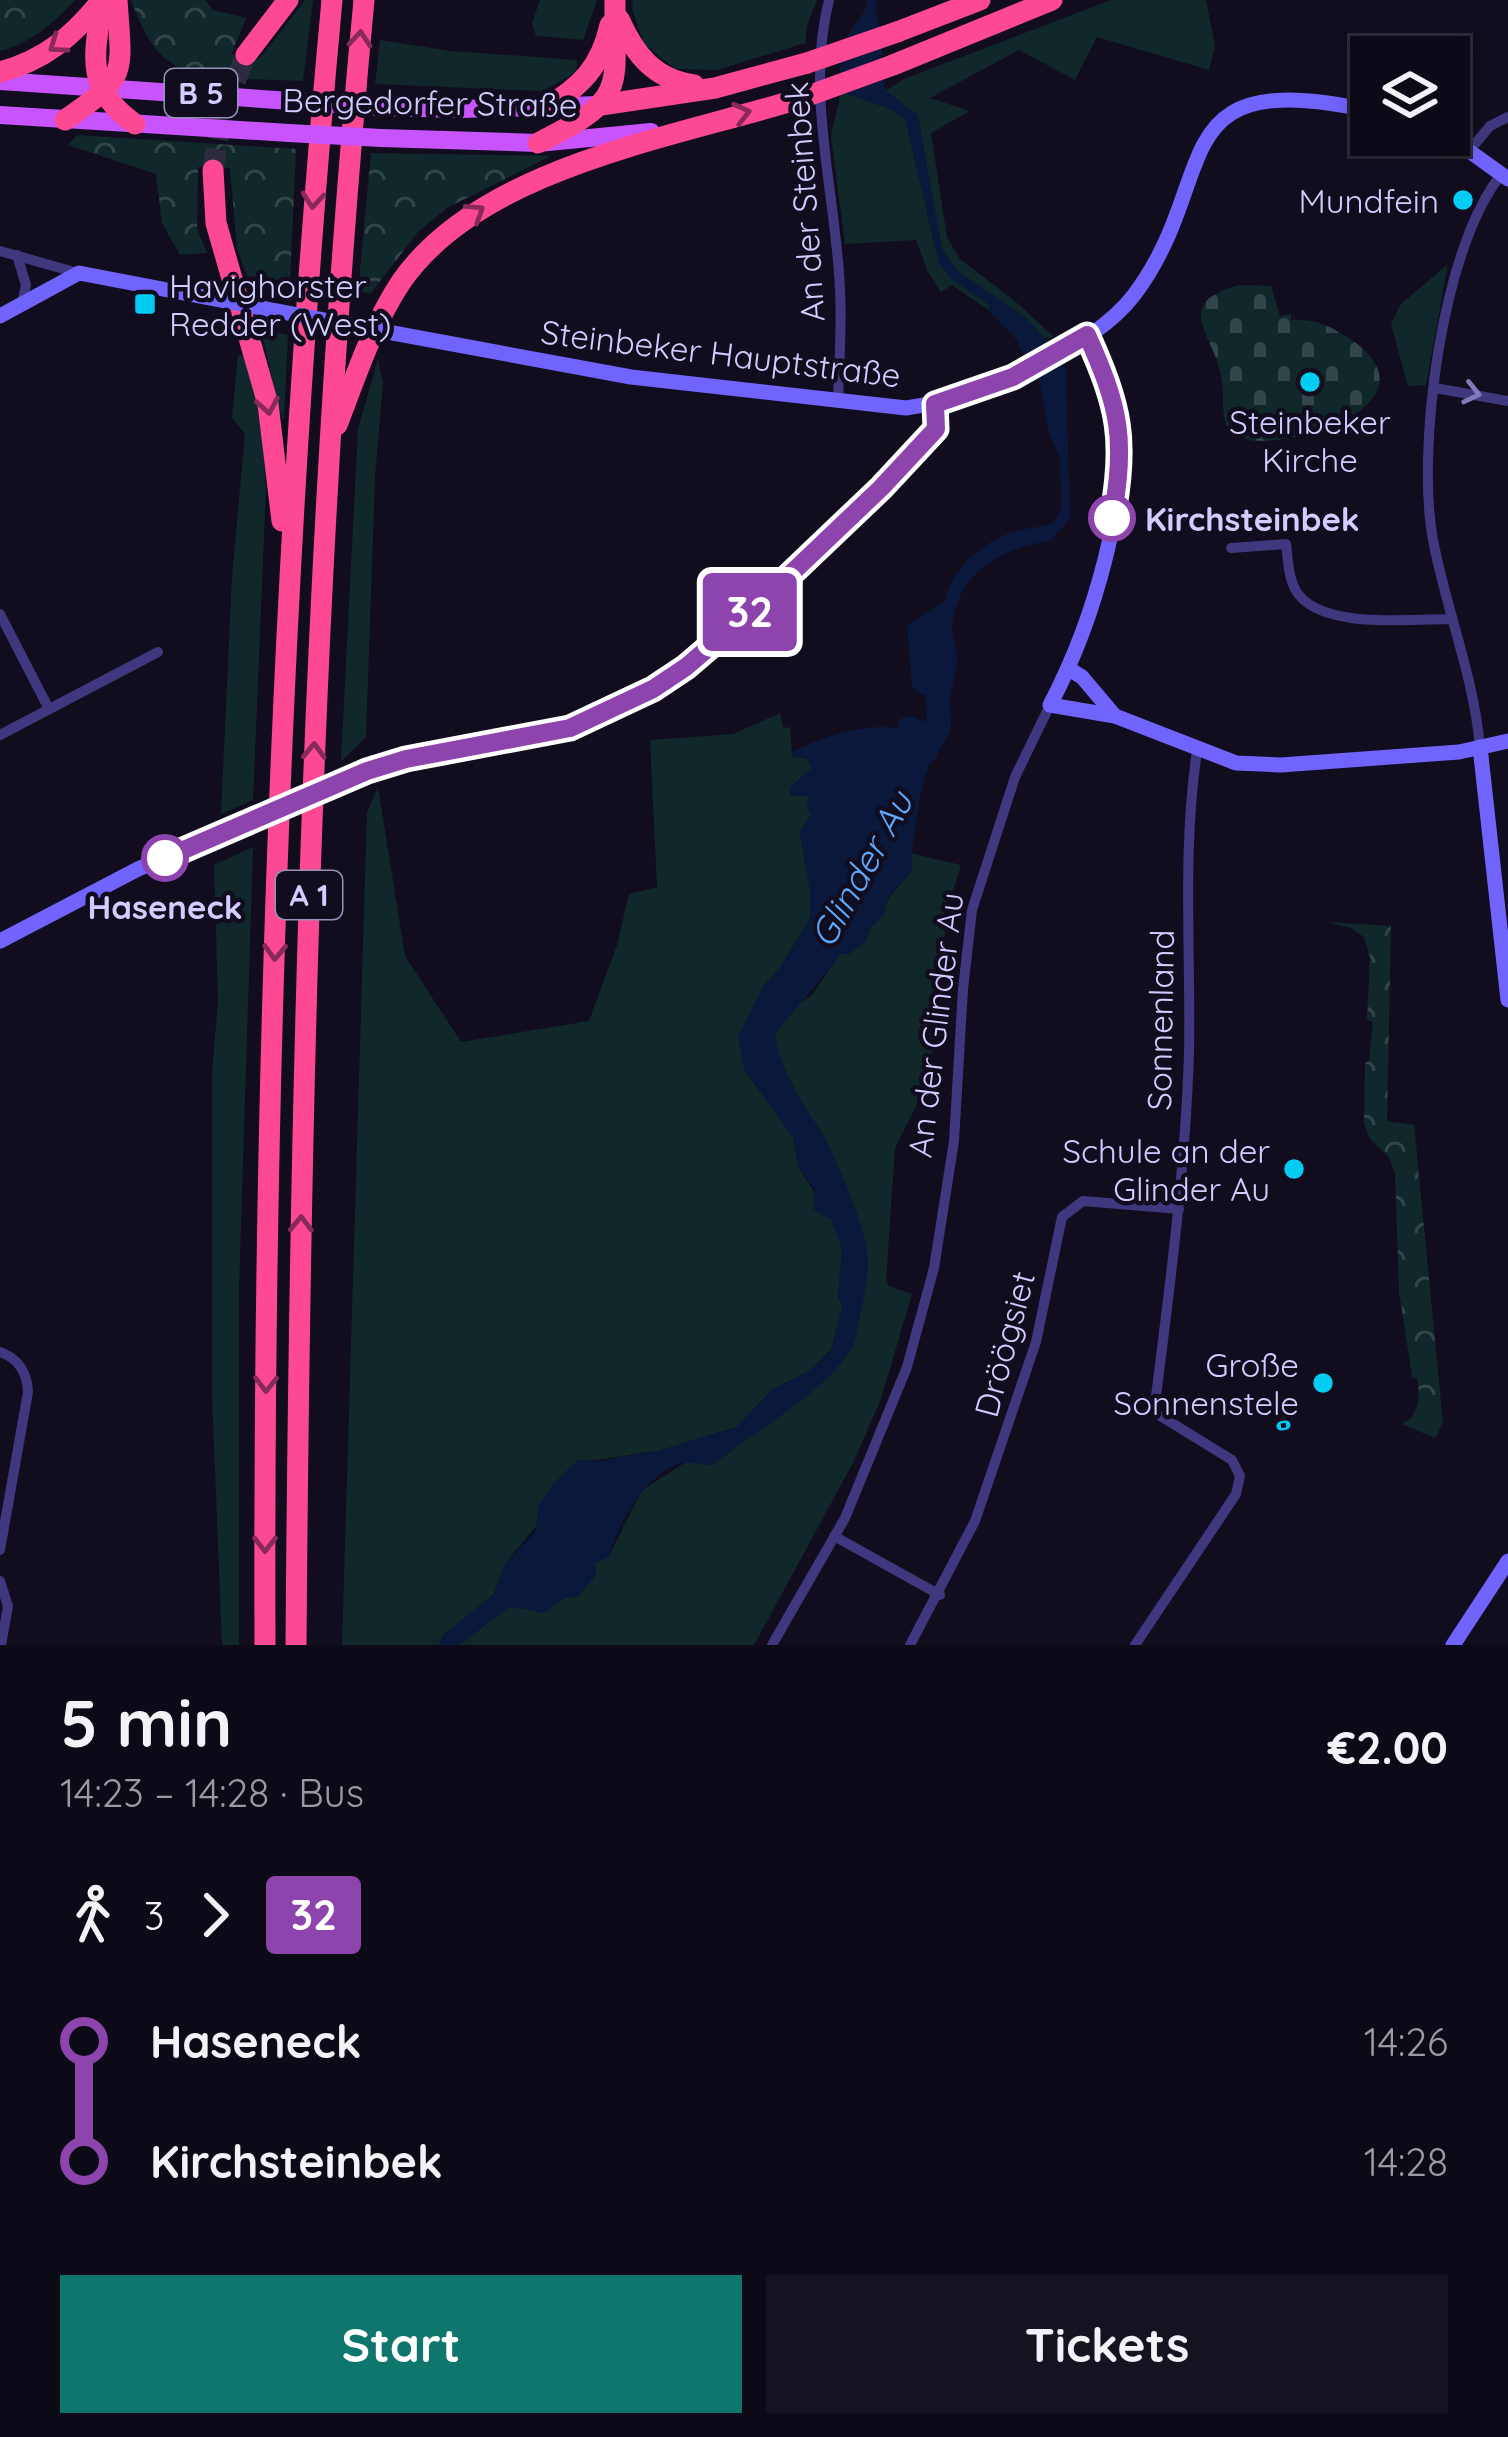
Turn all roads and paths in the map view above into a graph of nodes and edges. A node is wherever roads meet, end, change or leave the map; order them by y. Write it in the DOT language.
graph roads {
  1 [pos="103,0"];
  2 [pos="117,0"];
  3 [pos="288,0"];
  4 [pos="332,0"];
  5 [pos="364,0"];
  6 [pos="829,0"];
  7 [pos="980,0"];
  8 [pos="1052,0"];
  9 [pos="615,4"];
  10 [pos="246,55"];
  11 [pos="0,76"];
  12 [pos="105,88"];
  13 [pos="715,88"];
  14 [pos="601,105"];
  15 [pos="1350,106"];
  16 [pos="543,109"];
  17 [pos="0,115"];
  18 [pos="1508,118"];
  19 [pos="65,120"];
  20 [pos="135,124"];
  21 [pos="697,124"];
  22 [pos="538,143"];
  23 [pos="1470,150"];
  24 [pos="1470,152"];
  25 [pos="213,170"];
  26 [pos="1505,177"];
  27 [pos="0,251"];
  28 [pos="17,255"];
  29 [pos="79,273"];
  30 [pos="22,304"];
  31 [pos="0,316"];
  32 [pos="1087,335"];
  33 [pos="1435,388"];
  34 [pos="1508,401"];
  35 [pos="838,402"];
  36 [pos="935,404"];
  37 [pos="328,448"];
  38 [pos="1231,548"];
  39 [pos="290,584"];
  40 [pos="0,614"];
  41 [pos="1452,619"];
  42 [pos="158,652"];
  43 [pos="1069,669"];
  44 [pos="1050,705"];
  45 [pos="49,709"];
  46 [pos="1115,716"];
  47 [pos="0,736"];
  48 [pos="1508,741"];
  49 [pos="1480,747"];
  50 [pos="1197,751"];
  51 [pos="0,941"];
  52 [pos="1508,1000"];
  53 [pos="1179,1209"];
  54 [pos="0,1352"];
  55 [pos="834,1536"];
  56 [pos="0,1550"];
  57 [pos="1508,1561"];
  58 [pos="0,1581"];
  59 [pos="940,1594"];
  60 [pos="1,1645"];
  61 [pos="265,1645"];
  62 [pos="296,1645"];
  63 [pos="772,1645"];
  64 [pos="910,1645"];
  65 [pos="1135,1645"];
  66 [pos="1453,1645"];
  1 -- 11 [label="highway, one-way"];
  1 -- 12 [label="highway"];
  2 -- 12 [label="highway"];
  3 -- 10 [label="highway"];
  4 -- 39 [label="highway, A 1, one-way"];
  37 -- 5 [label="highway, A 1, one-way"];
  6 -- 35 [label="street, An der Steinbek"];
  7 -- 13 [label="highway, Bergedorfer Straße / B 5, bridge"];
  21 -- 8 [label="highway, Bergedorfer Straße / B 5, one-way, bridge"];
  9 -- 13 [label="highway"];
  9 -- 14 [label="highway"];
  9 -- 16 [label="highway"];
  11 -- 12 [label="main road, Bergedorfer Straße / B 5"];
  12 -- 16 [label="main road, Bergedorfer Straße / B 5, bridge"];
  12 -- 19 [label="highway"];
  12 -- 20 [label="highway"];
  13 -- 14 [label="highway, Bergedorfer Straße / B 5"];
  14 -- 16 [label="main road, Bergedorfer Straße / B 5"];
  14 -- 22 [label="highway"];
  15 -- 32 [label="street, Steinbeker Hauptstraße"];
  17 -- 19 [label="main road, Bergedorfer Straße / B 5"];
  18 -- 23 [label="street"];
  19 -- 20 [label="main road, Bergedorfer Straße / B 5"];
  20 -- 22 [label="main road, Bergedorfer Straße / B 5, bridge"];
  21 -- 22 [label="main road, Bergedorfer Straße / B 5"];
  37 -- 21 [label="highway, one-way"];
  24 -- 26 [label="street"];
  25 -- 39 [label="highway, one-way"];
  26 -- 33 [label="street"];
  27 -- 28 [label="street, Steinbeker Hauptstraße"];
  28 -- 29 [label="street, Steinbeker Hauptstraße"];
  28 -- 30 [label="street"];
  29 -- 30 [label="street"];
  29 -- 35 [label="street, Steinbeker Hauptstraße, bridge"];
  30 -- 31 [label="street"];
  32 -- 36 [label="street, Steinbeker Hauptstraße"];
  32 -- 43 [label="street, An der Glinder Au"];
  33 -- 34 [label="street, one-way"];
  33 -- 41 [label="street"];
  35 -- 36 [label="street, Steinbeker Hauptstraße"];
  36 -- 51 [label="street, bridge"];
  62 -- 37 [label="highway, A 1, one-way"];
  38 -- 41 [label="street"];
  39 -- 61 [label="highway, A 1, one-way"];
  40 -- 45 [label="street"];
  41 -- 49 [label="street"];
  42 -- 45 [label="street"];
  43 -- 44 [label="street, An der Glinder Au"];
  43 -- 46 [label="street"];
  44 -- 46 [label="street"];
  44 -- 55 [label="street, An der Glinder Au"];
  45 -- 47 [label="street"];
  46 -- 50 [label="street"];
  48 -- 49 [label="street"];
  49 -- 50 [label="street"];
  49 -- 52 [label="street"];
  50 -- 53 [label="street, Sonnenland"];
  53 -- 59 [label="street, Dröögsiet"];
  53 -- 65 [label="street, Sonnenland"];
  54 -- 56 [label="street"];
  55 -- 59 [label="street"];
  55 -- 63 [label="street, An der Glinder Au"];
  57 -- 66 [label="street"];
  58 -- 60 [label="street"];
  59 -- 64 [label="street, Dröögsiet"];
}
